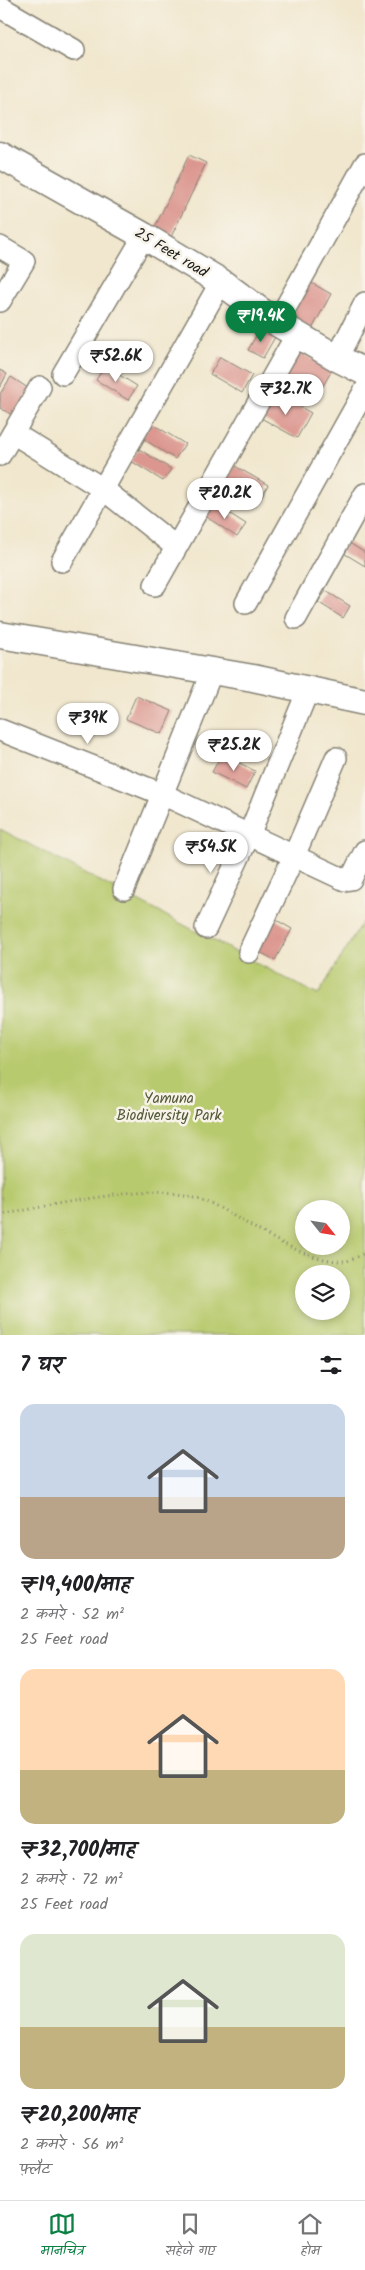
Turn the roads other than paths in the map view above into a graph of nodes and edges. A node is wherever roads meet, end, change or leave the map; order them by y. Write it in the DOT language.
graph roads {
  1 [pos="0,8"];
  2 [pos="74,50"];
  3 [pos="0,155"];
  4 [pos="365,164"];
  5 [pos="144,236"];
  6 [pos="0,246"];
  7 [pos="221,282"];
  8 [pos="0,301"];
  9 [pos="365,304"];
  10 [pos="287,328"];
  11 [pos="337,358"];
  12 [pos="365,372"];
  13 [pos="63,374"];
  14 [pos="40,387"];
  15 [pos="365,390"];
  16 [pos="13,433"];
  17 [pos="0,455"];
  18 [pos="102,490"];
  19 [pos="365,494"];
  20 [pos="176,547"];
  21 [pos="62,561"];
  22 [pos="155,585"];
  23 [pos="246,603"];
  24 [pos="296,618"];
  25 [pos="0,635"];
  26 [pos="212,671"];
  27 [pos="308,690"];
  28 [pos="365,702"];
  29 [pos="0,730"];
  30 [pos="336,758"];
  31 [pos="162,794"];
  32 [pos="249,835"];
  33 [pos="365,852"];
  34 [pos="294,856"];
  35 [pos="124,889"];
  36 [pos="206,928"];
  37 [pos="249,952"];
  1 -- 2 [label="street"];
  3 -- 5 [label="street, 25 Feet road"];
  4 -- 10 [label="street"];
  5 -- 7 [label="street, 25 Feet road"];
  5 -- 13 [label="street"];
  6 -- 8 [label="street"];
  7 -- 10 [label="street, 25 Feet road"];
  7 -- 18 [label="street"];
  9 -- 11 [label="street"];
  10 -- 11 [label="street, 25 Feet road"];
  10 -- 20 [label="street"];
  11 -- 12 [label="street, 25 Feet road"];
  14 -- 16 [label="street"];
  15 -- 23 [label="street"];
  16 -- 17 [label="street"];
  16 -- 18 [label="street"];
  18 -- 20 [label="street"];
  18 -- 21 [label="street"];
  19 -- 24 [label="street"];
  20 -- 22 [label="street"];
  25 -- 26 [label="street"];
  26 -- 27 [label="street"];
  26 -- 31 [label="street"];
  27 -- 28 [label="street"];
  27 -- 32 [label="street"];
  29 -- 31 [label="street"];
  30 -- 34 [label="street"];
  31 -- 32 [label="street"];
  31 -- 35 [label="street"];
  32 -- 34 [label="street"];
  32 -- 36 [label="street"];
  33 -- 34 [label="street"];
  34 -- 37 [label="street"];
}
